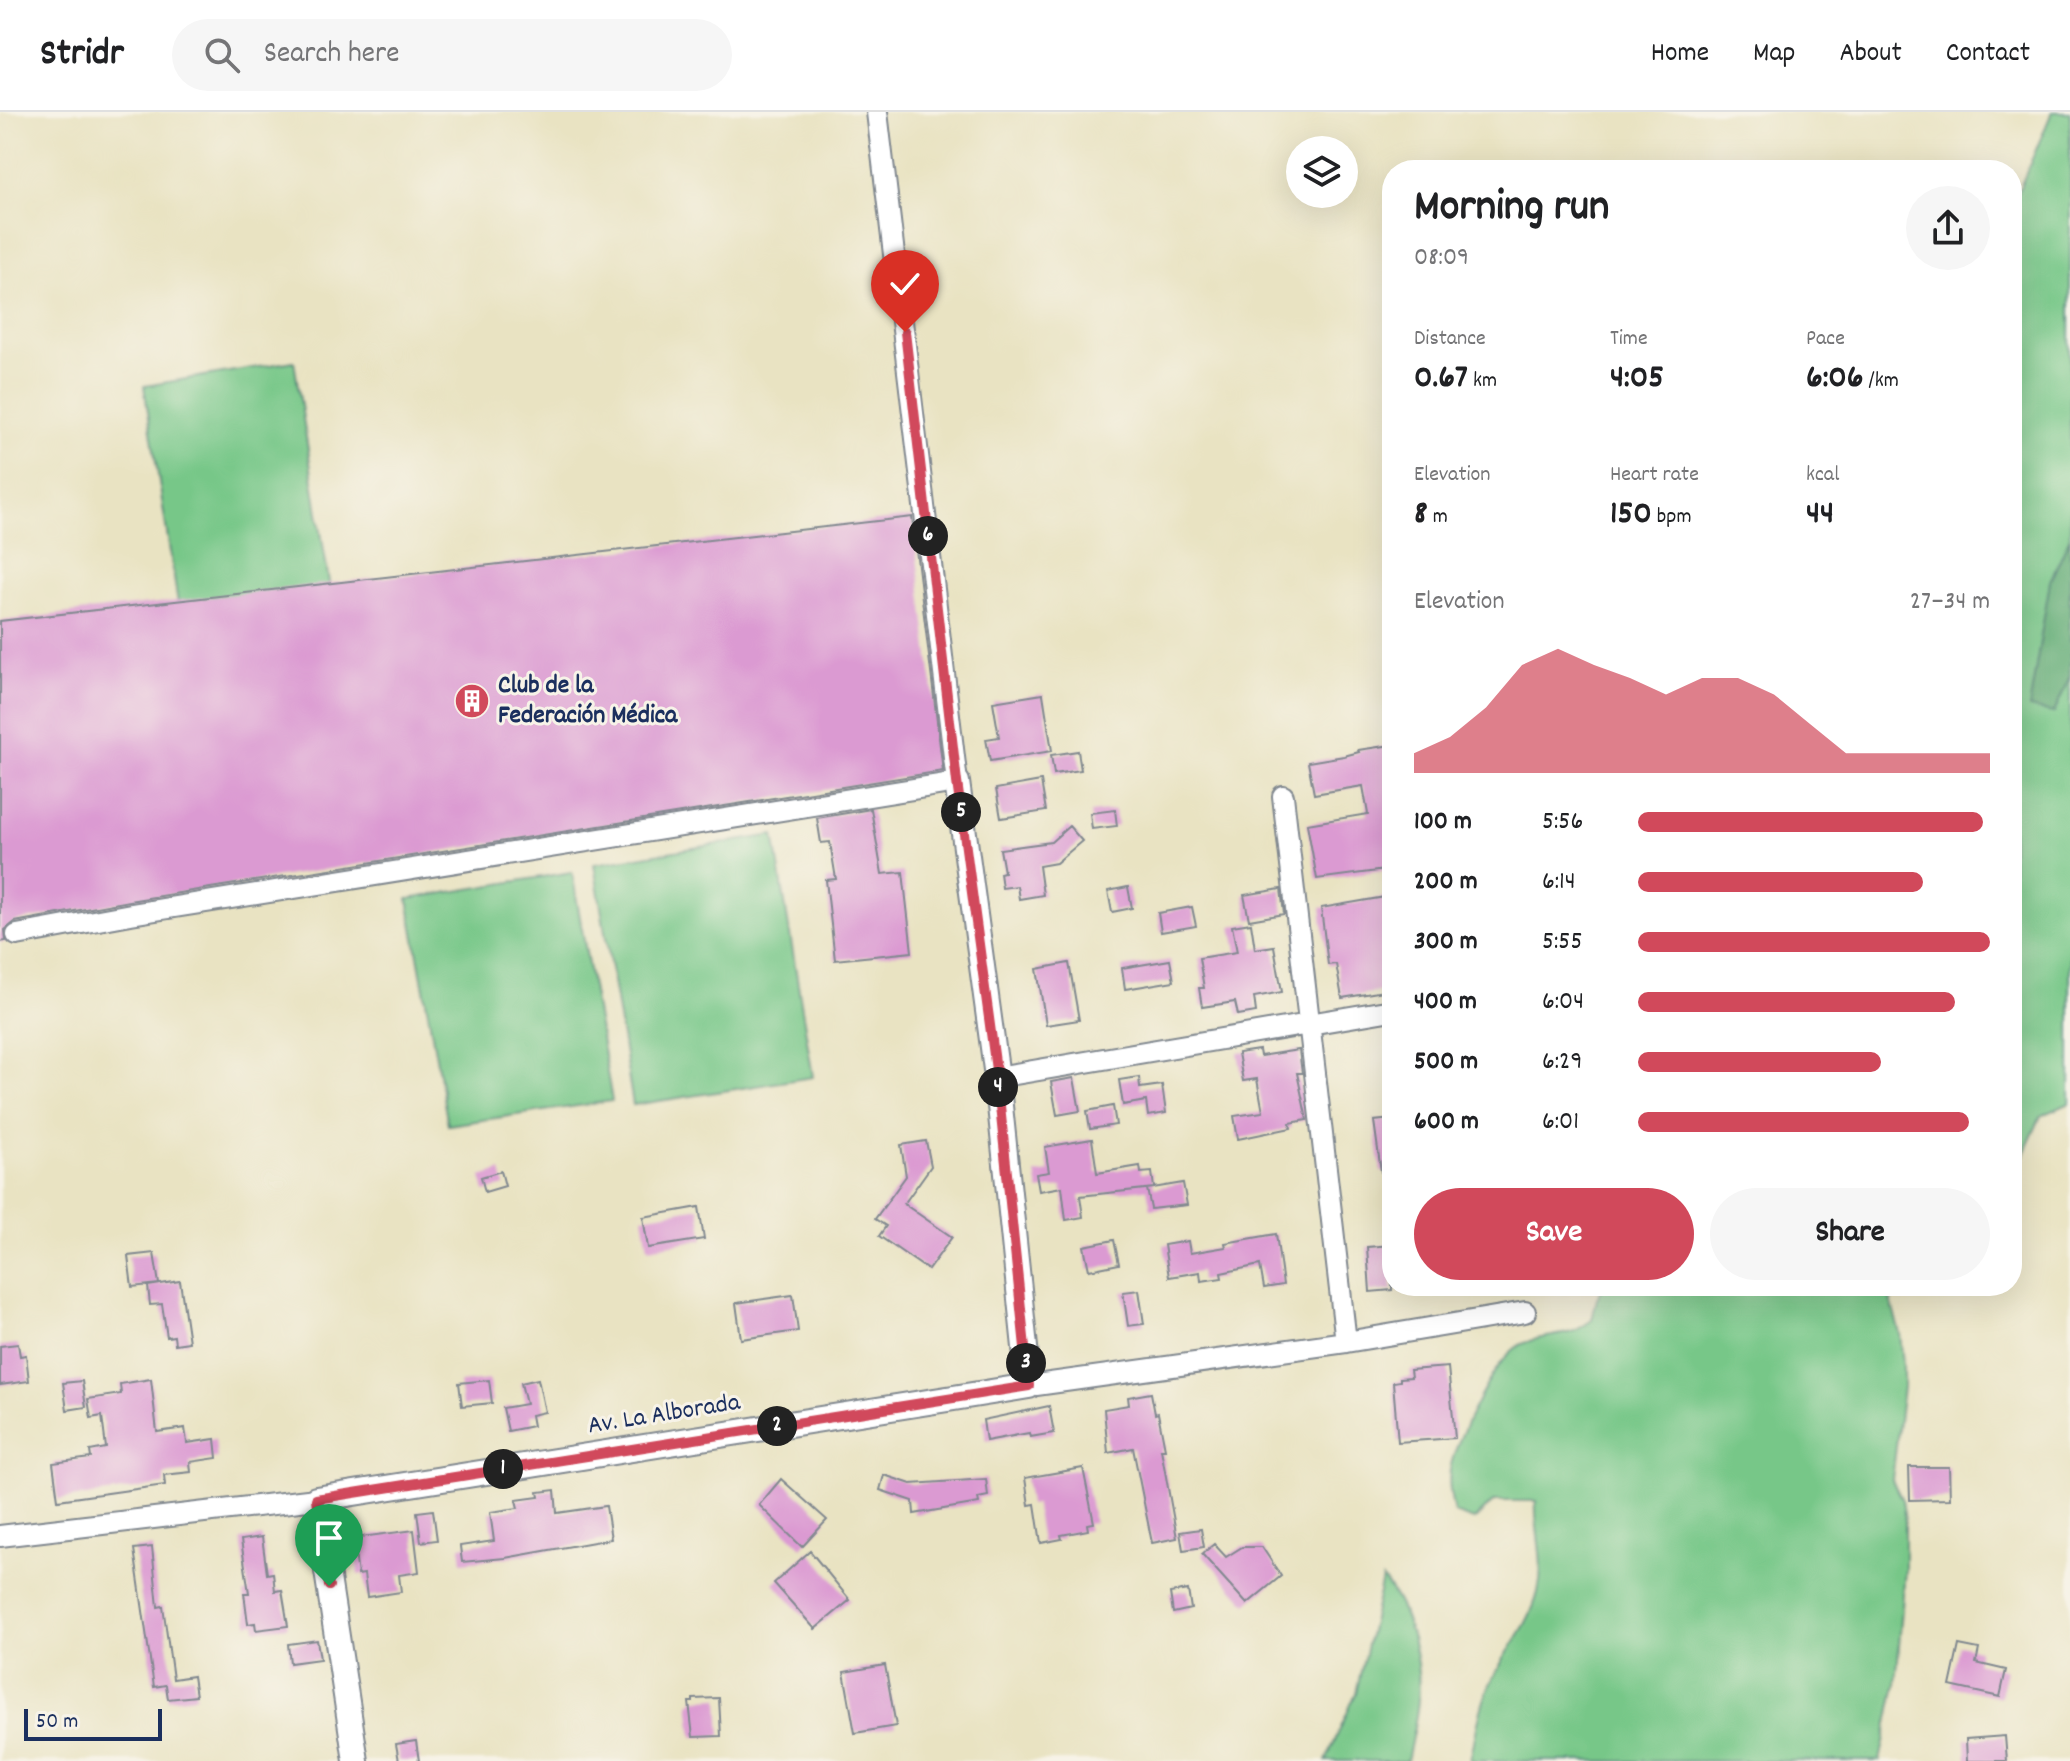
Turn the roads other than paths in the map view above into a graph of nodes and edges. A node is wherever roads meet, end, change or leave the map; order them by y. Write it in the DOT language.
graph roads {
  1 [pos="877,112"];
  2 [pos="957,782"];
  3 [pos="1283,796"];
  4 [pos="17,935"];
  5 [pos="1382,1011"];
  6 [pos="1310,1022"];
  7 [pos="997,1077"];
  8 [pos="1525,1312"];
  9 [pos="1346,1342"];
  10 [pos="1029,1386"];
  11 [pos="316,1499"];
  12 [pos="0,1536"];
  13 [pos="356,1761"];
  1 -- 2 [label="street"];
  2 -- 4 [label="street"];
  2 -- 7 [label="main road"];
  3 -- 6 [label="street"];
  5 -- 6 [label="street"];
  6 -- 7 [label="street"];
  6 -- 9 [label="street"];
  7 -- 10 [label="main road"];
  8 -- 9 [label="street, Av. La Alborada"];
  9 -- 10 [label="street, Av. La Alborada"];
  10 -- 11 [label="main road, Av. La Alborada"];
  11 -- 12 [label="street, Av. La Alborada"];
  11 -- 13 [label="main road"];
}
